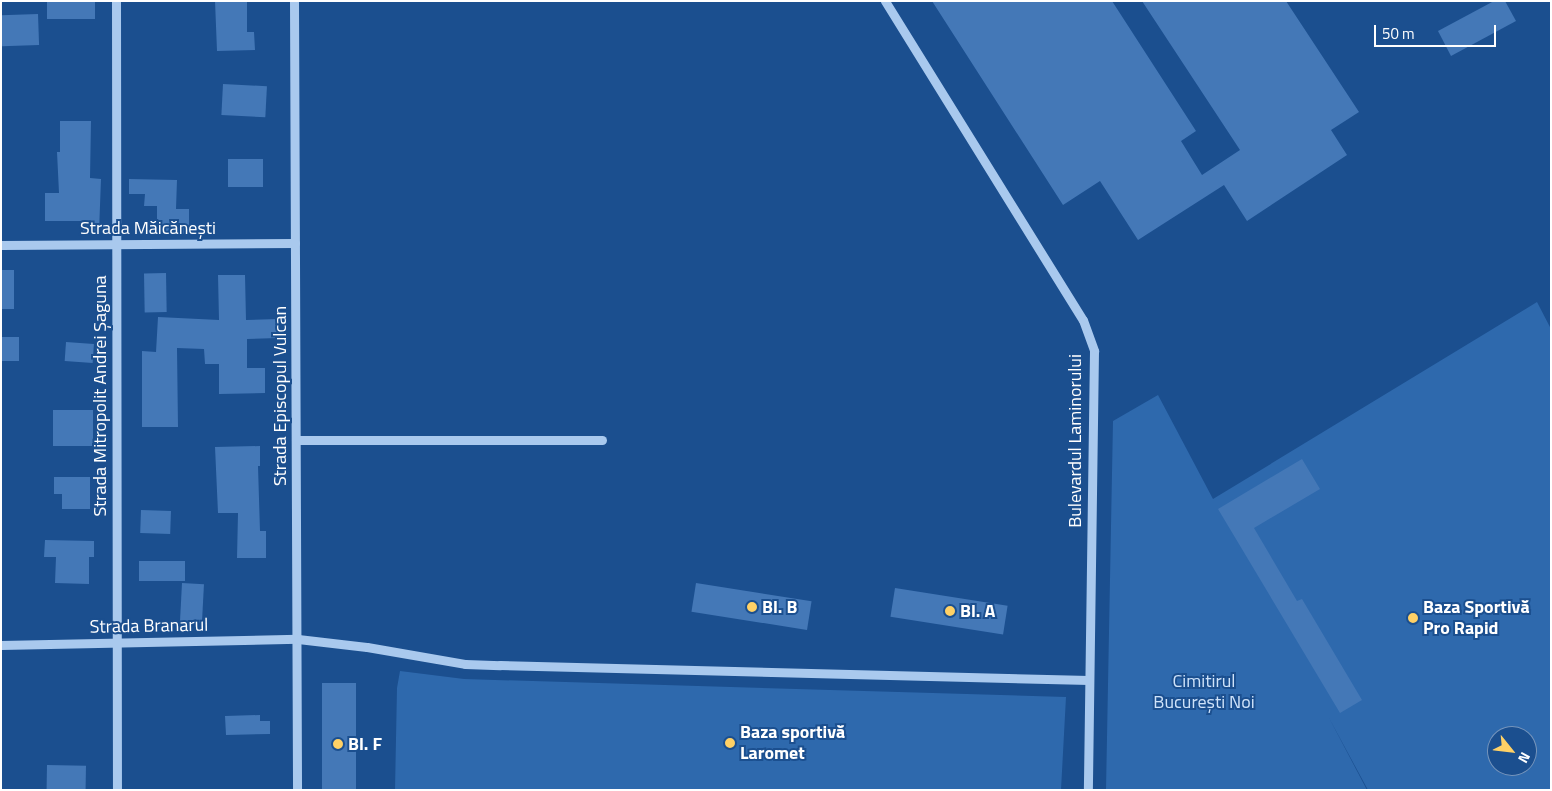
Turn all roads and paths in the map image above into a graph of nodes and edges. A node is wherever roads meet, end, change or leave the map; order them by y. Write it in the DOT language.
graph roads {
  1 [pos="116,1"];
  2 [pos="294,1"];
  3 [pos="885,1"];
  4 [pos="295,243"];
  5 [pos="1,244"];
  6 [pos="116,245"];
  7 [pos="296,440"];
  8 [pos="602,440"];
  9 [pos="298,639"];
  10 [pos="117,643"];
  11 [pos="1,645"];
  12 [pos="1089,680"];
  13 [pos="118,790"];
  14 [pos="296,790"];
  15 [pos="1088,790"];
  1 -- 6 [label="street, Strada Mitropolit Andrei Șaguna"];
  2 -- 4 [label="street, Strada Episcopul Vulcan"];
  3 -- 12 [label="street, Bulevardul Laminorului"];
  4 -- 6 [label="street, Strada Măicănești"];
  4 -- 7 [label="street, Strada Episcopul Vulcan"];
  5 -- 6 [label="street, Strada Măicănești"];
  6 -- 10 [label="street, Strada Mitropolit Andrei Șaguna"];
  7 -- 8 [label="street"];
  7 -- 9 [label="street, Strada Episcopul Vulcan"];
  9 -- 10 [label="street, Strada Branarul"];
  9 -- 12 [label="street, Strada Branarul"];
  9 -- 14 [label="street, Strada Episcopul Vulcan"];
  10 -- 11 [label="street, Strada Branarul"];
  10 -- 13 [label="street, Strada Mitropolit Andrei Șaguna"];
  12 -- 15 [label="street, Bulevardul Laminorului"];
}
